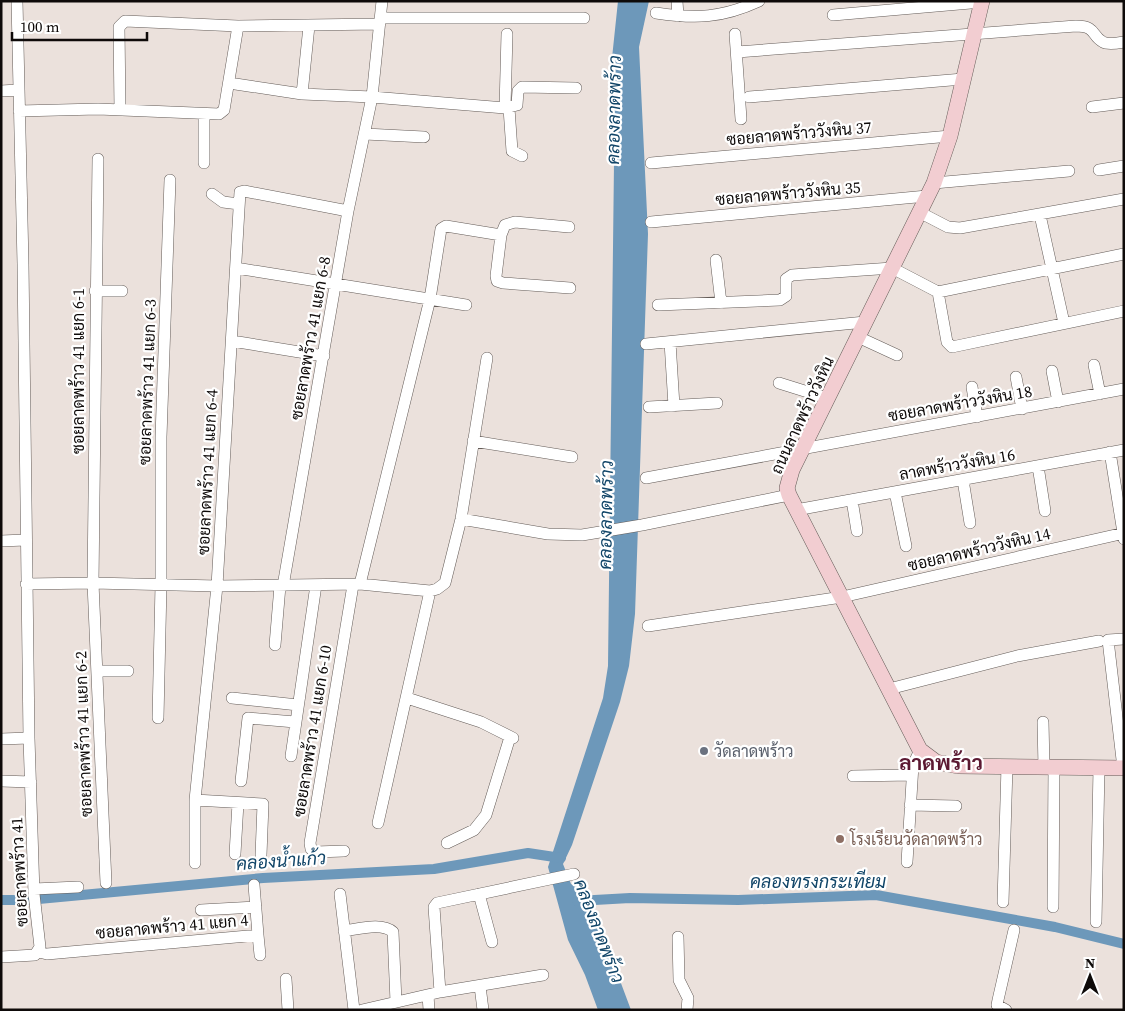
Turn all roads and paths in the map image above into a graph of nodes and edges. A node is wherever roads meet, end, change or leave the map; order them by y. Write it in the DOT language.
graph roads {
  1 [pos="17,1"];
  2 [pos="382,1"];
  3 [pos="677,1"];
  4 [pos="759,1"];
  5 [pos="982,2"];
  6 [pos="656,13"];
  7 [pos="833,15"];
  8 [pos="678,16"];
  9 [pos="584,18"];
  10 [pos="379,21"];
  11 [pos="238,26"];
  12 [pos="309,26"];
  13 [pos="507,34"];
  14 [pos="735,34"];
  15 [pos="974,35"];
  16 [pos="1124,42"];
  17 [pos="737,52"];
  18 [pos="964,79"];
  19 [pos="229,83"];
  20 [pos="576,88"];
  21 [pos="1,90"];
  22 [pos="18,90"];
  23 [pos="302,94"];
  24 [pos="372,97"];
  25 [pos="749,97"];
  26 [pos="1124,102"];
  27 [pos="1092,107"];
  28 [pos="507,108"];
  29 [pos="120,110"];
  30 [pos="19,111"];
  31 [pos="204,114"];
  32 [pos="741,119"];
  33 [pos="365,134"];
  34 [pos="950,136"];
  35 [pos="424,137"];
  36 [pos="522,156"];
  37 [pos="98,159"];
  38 [pos="204,164"];
  39 [pos="651,164"];
  40 [pos="1124,166"];
  41 [pos="1099,170"];
  42 [pos="1069,171"];
  43 [pos="170,180"];
  44 [pos="930,190"];
  45 [pos="212,194"];
  46 [pos="1124,199"];
  47 [pos="239,204"];
  48 [pos="348,212"];
  49 [pos="919,212"];
  50 [pos="1040,215"];
  51 [pos="651,222"];
  52 [pos="569,227"];
  53 [pos="501,236"];
  54 [pos="1124,254"];
  55 [pos="716,260"];
  56 [pos="236,268"];
  57 [pos="892,268"];
  58 [pos="1052,269"];
  59 [pos="336,284"];
  60 [pos="570,288"];
  61 [pos="95,291"];
  62 [pos="122,291"];
  63 [pos="938,292"];
  64 [pos="430,299"];
  65 [pos="720,303"];
  66 [pos="466,305"];
  67 [pos="658,305"];
  68 [pos="1124,312"];
  69 [pos="865,322"];
  70 [pos="1064,323"];
  71 [pos="858,337"];
  72 [pos="232,341"];
  73 [pos="670,342"];
  74 [pos="646,344"];
  75 [pos="897,355"];
  76 [pos="324,356"];
  77 [pos="487,358"];
  78 [pos="1094,365"];
  79 [pos="1052,371"];
  80 [pos="1016,378"];
  81 [pos="779,383"];
  82 [pos="972,387"];
  83 [pos="1124,389"];
  84 [pos="1100,394"];
  85 [pos="828,398"];
  86 [pos="1058,402"];
  87 [pos="717,403"];
  88 [pos="674,406"];
  89 [pos="649,407"];
  90 [pos="1022,409"];
  91 [pos="977,417"];
  92 [pos="473,440"];
  93 [pos="803,448"];
  94 [pos="1124,450"];
  95 [pos="1110,452"];
  96 [pos="572,457"];
  97 [pos="1038,466"];
  98 [pos="646,478"];
  99 [pos="963,480"];
  100 [pos="895,492"];
  101 [pos="789,495"];
  102 [pos="852,500"];
  103 [pos="796,510"];
  104 [pos="1045,511"];
  105 [pos="461,519"];
  106 [pos="970,523"];
  107 [pos="857,531"];
  108 [pos="1123,535"];
  109 [pos="25,540"];
  110 [pos="1,541"];
  111 [pos="906,546"];
  112 [pos="93,583"];
  113 [pos="26,584"];
  114 [pos="161,585"];
  115 [pos="316,585"];
  116 [pos="357,585"];
  117 [pos="217,586"];
  118 [pos="281,586"];
  119 [pos="430,590"];
  120 [pos="842,597"];
  121 [pos="648,626"];
  122 [pos="1124,639"];
  123 [pos="1104,641"];
  124 [pos="275,645"];
  125 [pos="128,671"];
  126 [pos="97,672"];
  127 [pos="889,689"];
  128 [pos="232,698"];
  129 [pos="407,698"];
  130 [pos="298,705"];
  131 [pos="158,718"];
  132 [pos="296,722"];
  133 [pos="1044,722"];
  134 [pos="29,738"];
  135 [pos="1,739"];
  136 [pos="920,750"];
  137 [pos="291,756"];
  138 [pos="1008,766"];
  139 [pos="1049,767"];
  140 [pos="1099,768"];
  141 [pos="1123,768"];
  142 [pos="912,775"];
  143 [pos="854,776"];
  144 [pos="1,781"];
  145 [pos="240,781"];
  146 [pos="30,782"];
  147 [pos="196,800"];
  148 [pos="238,803"];
  149 [pos="910,805"];
  150 [pos="956,806"];
  151 [pos="378,822"];
  152 [pos="447,843"];
  153 [pos="344,851"];
  154 [pos="235,854"];
  155 [pos="261,855"];
  156 [pos="907,862"];
  157 [pos="195,863"];
  158 [pos="574,874"];
  159 [pos="106,883"];
  160 [pos="254,886"];
  161 [pos="78,887"];
  162 [pos="340,894"];
  163 [pos="479,894"];
  164 [pos="35,897"];
  165 [pos="1003,902"];
  166 [pos="256,907"];
  167 [pos="1053,907"];
  168 [pos="201,910"];
  169 [pos="1096,922"];
  170 [pos="1014,930"];
  171 [pos="344,931"];
  172 [pos="258,935"];
  173 [pos="678,937"];
  174 [pos="492,942"];
  175 [pos="39,952"];
  176 [pos="260,955"];
  177 [pos="1,957"];
  178 [pos="544,975"];
  179 [pos="286,979"];
  180 [pos="480,986"];
  181 [pos="440,992"];
  182 [pos="428,995"];
  183 [pos="396,1002"];
  184 [pos="288,1010"];
  185 [pos="354,1010"];
  186 [pos="362,1010"];
  187 [pos="429,1010"];
  188 [pos="483,1010"];
  189 [pos="687,1010"];
  190 [pos="1006,1010"];
  1 -- 22 [label="street, ซอยลาดพร้าว 41"];
  2 -- 10 [label="street, ซอยลาดพร้าว 41 แยก 6-8"];
  3 -- 8 [label="street"];
  4 -- 8 [label="street"];
  5 -- 7 [label="street"];
  5 -- 15 [label="main road, ถนนลาดพร้าววังหิน"];
  6 -- 8 [label="street"];
  9 -- 10 [label="street"];
  10 -- 12 [label="street"];
  10 -- 24 [label="street, ซอยลาดพร้าว 41 แยก 6-8"];
  11 -- 12 [label="street"];
  11 -- 19 [label="street"];
  11 -- 29 [label="street"];
  12 -- 23 [label="street"];
  13 -- 28 [label="street"];
  14 -- 17 [label="street"];
  15 -- 16 [label="street"];
  15 -- 17 [label="street"];
  15 -- 18 [label="main road, ถนนลาดพร้าววังหิน"];
  17 -- 32 [label="street"];
  18 -- 25 [label="street"];
  18 -- 34 [label="main road, ถนนลาดพร้าววังหิน"];
  19 -- 23 [label="street"];
  19 -- 31 [label="street"];
  20 -- 28 [label="street"];
  21 -- 22 [label="street"];
  22 -- 30 [label="street, ซอยลาดพร้าว 41"];
  23 -- 24 [label="street"];
  24 -- 28 [label="street"];
  24 -- 33 [label="street, ซอยลาดพร้าว 41 แยก 6-8"];
  26 -- 27 [label="street"];
  28 -- 36 [label="street"];
  29 -- 30 [label="street"];
  29 -- 31 [label="street"];
  30 -- 109 [label="street, ซอยลาดพร้าว 41"];
  31 -- 38 [label="street"];
  33 -- 35 [label="street"];
  33 -- 48 [label="street, ซอยลาดพร้าว 41 แยก 6-8"];
  34 -- 39 [label="street, ซอยลาดพร้าววังหิน 37"];
  34 -- 44 [label="main road, ถนนลาดพร้าววังหิน"];
  37 -- 61 [label="street, ซอยลาดพร้าว 41 แยก 6-1"];
  40 -- 41 [label="street"];
  42 -- 44 [label="street, ซอยลาดพร้าววังหิน 35"];
  43 -- 114 [label="street, ซอยลาดพร้าว 41 แยก 6-3"];
  44 -- 49 [label="main road, ถนนลาดพร้าววังหิน"];
  44 -- 51 [label="street, ซอยลาดพร้าววังหิน 35"];
  45 -- 47 [label="street"];
  46 -- 50 [label="street"];
  47 -- 48 [label="street"];
  47 -- 56 [label="street, ซอยลาดพร้าว 41 แยก 6-4"];
  48 -- 59 [label="street, ซอยลาดพร้าว 41 แยก 6-8"];
  49 -- 50 [label="street"];
  49 -- 57 [label="main road, ถนนลาดพร้าววังหิน"];
  50 -- 58 [label="street"];
  52 -- 53 [label="street"];
  53 -- 60 [label="street"];
  53 -- 64 [label="street"];
  54 -- 58 [label="street"];
  55 -- 65 [label="street"];
  56 -- 59 [label="street"];
  56 -- 72 [label="street, ซอยลาดพร้าว 41 แยก 6-4"];
  57 -- 63 [label="street"];
  57 -- 65 [label="street"];
  57 -- 69 [label="main road, ถนนลาดพร้าววังหิน"];
  58 -- 63 [label="street"];
  58 -- 70 [label="street"];
  59 -- 64 [label="street"];
  59 -- 76 [label="street, ซอยลาดพร้าว 41 แยก 6-8"];
  61 -- 62 [label="street"];
  61 -- 112 [label="street, ซอยลาดพร้าว 41 แยก 6-1"];
  63 -- 70 [label="street"];
  64 -- 66 [label="street"];
  64 -- 116 [label="street"];
  65 -- 67 [label="street"];
  68 -- 70 [label="street"];
  69 -- 71 [label="main road, ถนนลาดพร้าววังหิน"];
  69 -- 73 [label="street"];
  71 -- 75 [label="street"];
  71 -- 85 [label="main road, ถนนลาดพร้าววังหิน"];
  72 -- 76 [label="street"];
  72 -- 117 [label="street, ซอยลาดพร้าว 41 แยก 6-4"];
  73 -- 74 [label="street"];
  73 -- 88 [label="street"];
  76 -- 118 [label="street, ซอยลาดพร้าว 41 แยก 6-8"];
  77 -- 92 [label="street"];
  78 -- 84 [label="street"];
  79 -- 86 [label="street"];
  80 -- 90 [label="street"];
  81 -- 85 [label="street"];
  82 -- 91 [label="street"];
  83 -- 84 [label="street, ซอยลาดพร้าววังหิน 18"];
  84 -- 86 [label="street, ซอยลาดพร้าววังหิน 18"];
  85 -- 93 [label="main road, ถนนลาดพร้าววังหิน"];
  86 -- 90 [label="street, ซอยลาดพร้าววังหิน 18"];
  87 -- 88 [label="street"];
  88 -- 89 [label="street"];
  90 -- 91 [label="street, ซอยลาดพร้าววังหิน 18"];
  91 -- 93 [label="street, ซอยลาดพร้าววังหิน 18"];
  92 -- 96 [label="street"];
  92 -- 105 [label="street"];
  93 -- 98 [label="street, ซอยลาดพร้าววังหิน 18"];
  93 -- 101 [label="main road, ถนนลาดพร้าววังหิน"];
  94 -- 95 [label="street, ลาดพร้าววังหิน 16"];
  95 -- 97 [label="street, ลาดพร้าววังหิน 16"];
  95 -- 108 [label="street"];
  97 -- 99 [label="street, ลาดพร้าววังหิน 16"];
  97 -- 104 [label="street"];
  99 -- 100 [label="street, ลาดพร้าววังหิน 16"];
  99 -- 106 [label="street"];
  100 -- 102 [label="street, ลาดพร้าววังหิน 16"];
  100 -- 111 [label="street"];
  101 -- 103 [label="main road, ถนนลาดพร้าววังหิน"];
  101 -- 105 [label="street"];
  102 -- 103 [label="street, ลาดพร้าววังหิน 16"];
  102 -- 107 [label="street"];
  103 -- 120 [label="main road, ถนนลาดพร้าววังหิน"];
  105 -- 119 [label="street"];
  108 -- 120 [label="street, ซอยลาดพร้าววังหิน 14"];
  109 -- 110 [label="street"];
  109 -- 113 [label="street, ซอยลาดพร้าว 41"];
  112 -- 113 [label="street"];
  112 -- 114 [label="street"];
  112 -- 126 [label="street, ซอยลาดพร้าว 41 แยก 6-2"];
  113 -- 134 [label="street, ซอยลาดพร้าว 41"];
  114 -- 117 [label="street"];
  114 -- 131 [label="street, ซอยลาดพร้าว 41 แยก 6-3"];
  115 -- 116 [label="street"];
  115 -- 118 [label="street"];
  115 -- 130 [label="street"];
  116 -- 119 [label="street"];
  116 -- 153 [label="street, ซอยลาดพร้าว 41 แยก 6-10"];
  117 -- 118 [label="street"];
  117 -- 147 [label="street, ซอยลาดพร้าว 41 แยก 6-4"];
  118 -- 124 [label="street, ซอยลาดพร้าว 41 แยก 6-8"];
  119 -- 129 [label="street"];
  120 -- 121 [label="street, ซอยลาดพร้าววังหิน 14"];
  120 -- 127 [label="main road, ถนนลาดพร้าววังหิน"];
  122 -- 123 [label="street"];
  123 -- 127 [label="street"];
  123 -- 141 [label="street"];
  125 -- 126 [label="street"];
  126 -- 159 [label="street, ซอยลาดพร้าว 41 แยก 6-2"];
  127 -- 136 [label="main road, ถนนลาดพร้าววังหิน"];
  128 -- 130 [label="street"];
  129 -- 151 [label="street"];
  129 -- 152 [label="street"];
  130 -- 132 [label="street"];
  132 -- 137 [label="street"];
  132 -- 145 [label="street"];
  133 -- 139 [label="street"];
  134 -- 135 [label="street"];
  134 -- 146 [label="street, ซอยลาดพร้าว 41"];
  136 -- 138 [label="main road"];
  136 -- 142 [label="street"];
  138 -- 139 [label="main road"];
  138 -- 165 [label="street"];
  139 -- 140 [label="main road"];
  139 -- 167 [label="street"];
  140 -- 141 [label="main road"];
  140 -- 169 [label="street"];
  142 -- 143 [label="street"];
  142 -- 149 [label="street"];
  144 -- 146 [label="street"];
  146 -- 164 [label="street, ซอยลาดพร้าว 41"];
  147 -- 148 [label="street"];
  147 -- 157 [label="street, ซอยลาดพร้าว 41 แยก 6-4"];
  148 -- 154 [label="street"];
  148 -- 155 [label="street"];
  149 -- 150 [label="street"];
  149 -- 156 [label="street"];
  158 -- 163 [label="street"];
  160 -- 166 [label="street, ซอยลาดพร้าว 41 แยก 4"];
  161 -- 164 [label="street"];
  162 -- 171 [label="street"];
  163 -- 174 [label="street"];
  163 -- 181 [label="street"];
  164 -- 175 [label="street, ซอยลาดพร้าว 41"];
  166 -- 168 [label="street"];
  166 -- 172 [label="street, ซอยลาดพร้าว 41 แยก 4"];
  170 -- 190 [label="street"];
  171 -- 183 [label="street"];
  171 -- 185 [label="street"];
  172 -- 175 [label="street, ซอยลาดพร้าว 41 แยก 4"];
  172 -- 176 [label="street"];
  173 -- 189 [label="street"];
  175 -- 177 [label="street"];
  178 -- 180 [label="street"];
  179 -- 184 [label="street"];
  180 -- 181 [label="street"];
  180 -- 188 [label="street"];
  181 -- 182 [label="street"];
  182 -- 183 [label="street"];
  182 -- 187 [label="street"];
  183 -- 186 [label="street"];
}
